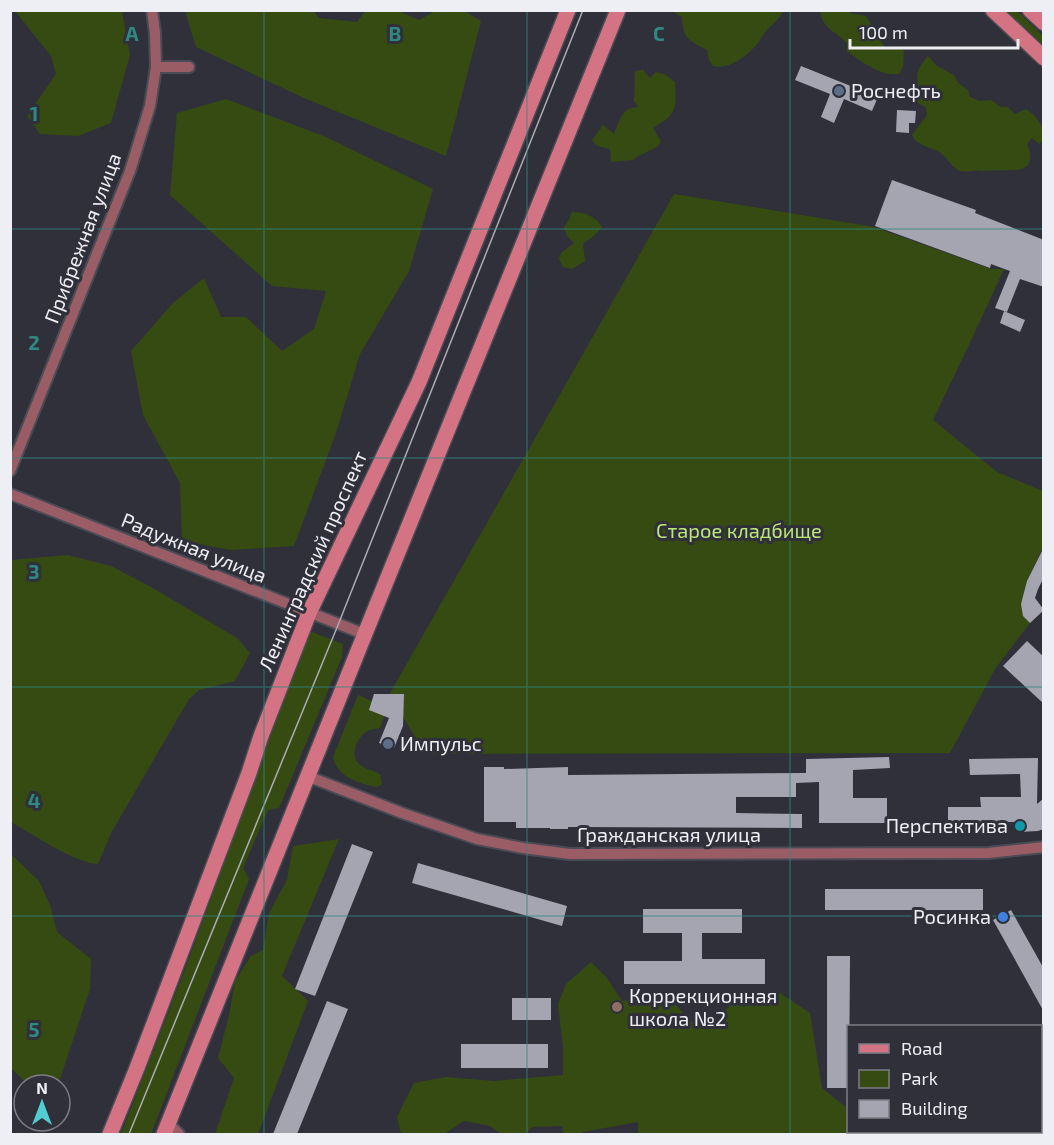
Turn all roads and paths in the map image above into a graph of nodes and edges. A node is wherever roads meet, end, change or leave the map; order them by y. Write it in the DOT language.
graph roads {
  1 [pos="152,10"];
  2 [pos="568,10"];
  3 [pos="618,10"];
  4 [pos="993,10"];
  5 [pos="1030,10"];
  6 [pos="1044,23"];
  7 [pos="1044,58"];
  8 [pos="156,67"];
  9 [pos="189,68"];
  10 [pos="10,471"];
  11 [pos="10,494"];
  12 [pos="309,613"];
  13 [pos="364,634"];
  14 [pos="307,776"];
  15 [pos="1044,847"];
  16 [pos="170,1131"];
  17 [pos="110,1134"];
  1 -- 8 [label="street, Прибрежная улица"];
  2 -- 12 [label="main road, Ленинградский проспект"];
  3 -- 13 [label="main road"];
  4 -- 7 [label="main road"];
  5 -- 6 [label="main road"];
  8 -- 9 [label="street"];
  8 -- 10 [label="street, Прибрежная улица"];
  11 -- 12 [label="street, Радужная улица"];
  12 -- 13 [label="street, Радужная улица"];
  12 -- 17 [label="main road, Ленинградский проспект"];
  13 -- 14 [label="main road"];
  14 -- 15 [label="street, Гражданская улица"];
  14 -- 16 [label="main road"];
}
